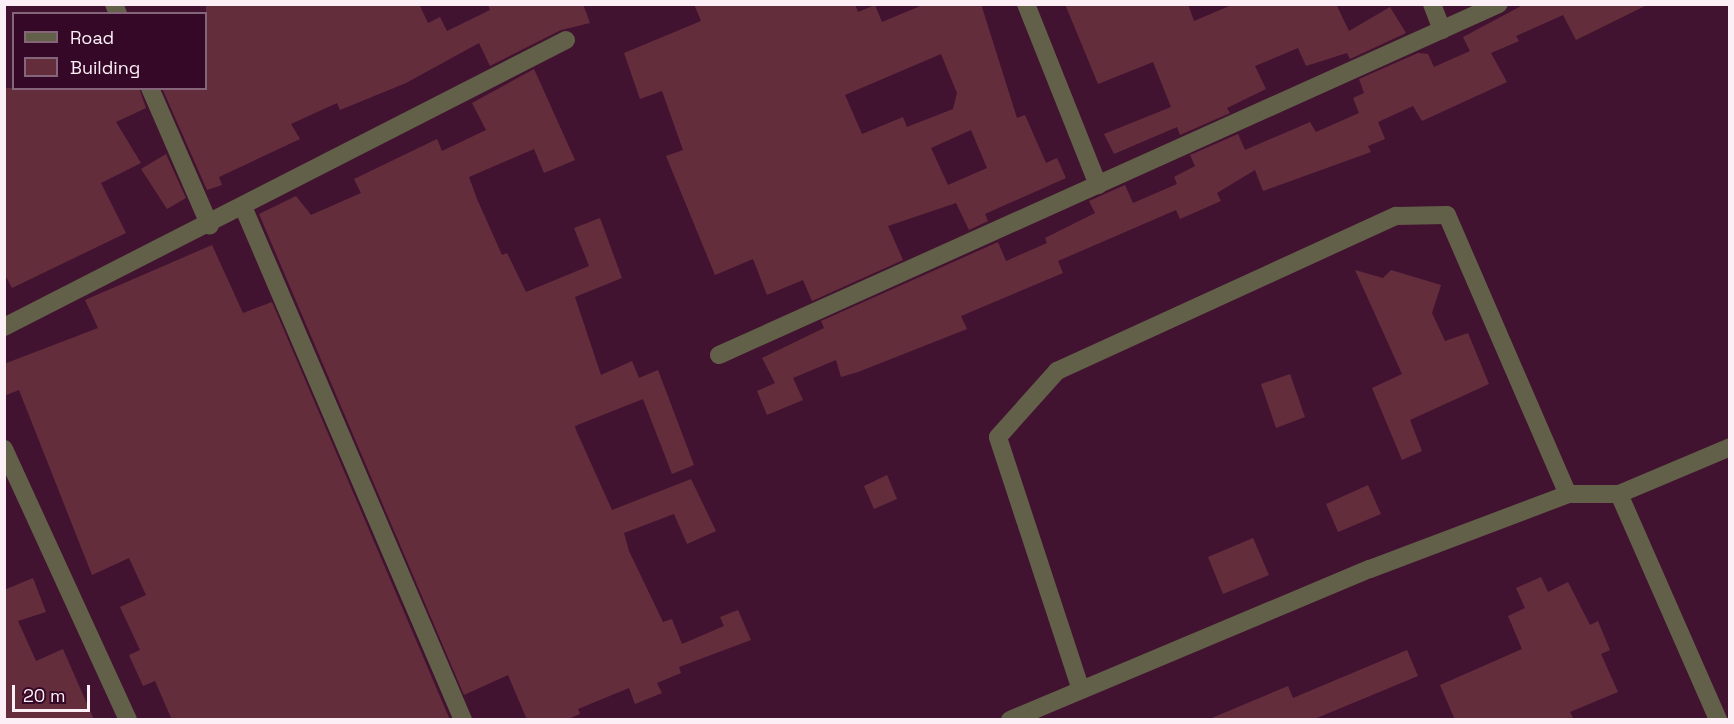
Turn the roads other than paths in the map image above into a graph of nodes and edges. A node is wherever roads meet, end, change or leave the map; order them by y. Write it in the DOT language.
graph roads {
  1 [pos="1026,4"];
  2 [pos="1432,4"];
  3 [pos="1499,4"];
  4 [pos="1442,30"];
  5 [pos="566,40"];
  6 [pos="151,90"];
  7 [pos="1098,185"];
  8 [pos="244,208"];
  9 [pos="210,226"];
  10 [pos="4,327"];
  11 [pos="719,355"];
  12 [pos="1730,447"];
  13 [pos="4,449"];
  14 [pos="1568,494"];
  15 [pos="1619,494"];
  16 [pos="1081,690"];
  17 [pos="128,720"];
  18 [pos="463,720"];
  19 [pos="1010,720"];
  20 [pos="1718,720"];
  1 -- 7 [label="street"];
  2 -- 4 [label="street"];
  3 -- 4 [label="street"];
  4 -- 7 [label="street"];
  5 -- 8 [label="street"];
  6 -- 9 [label="street"];
  7 -- 11 [label="street"];
  8 -- 9 [label="street"];
  8 -- 18 [label="street"];
  9 -- 10 [label="street"];
  12 -- 15 [label="street"];
  13 -- 17 [label="street"];
  14 -- 15 [label="street"];
  14 -- 16 [label="street"];
  14 -- 16 [label="street"];
  15 -- 20 [label="street"];
  16 -- 19 [label="street"];
}
